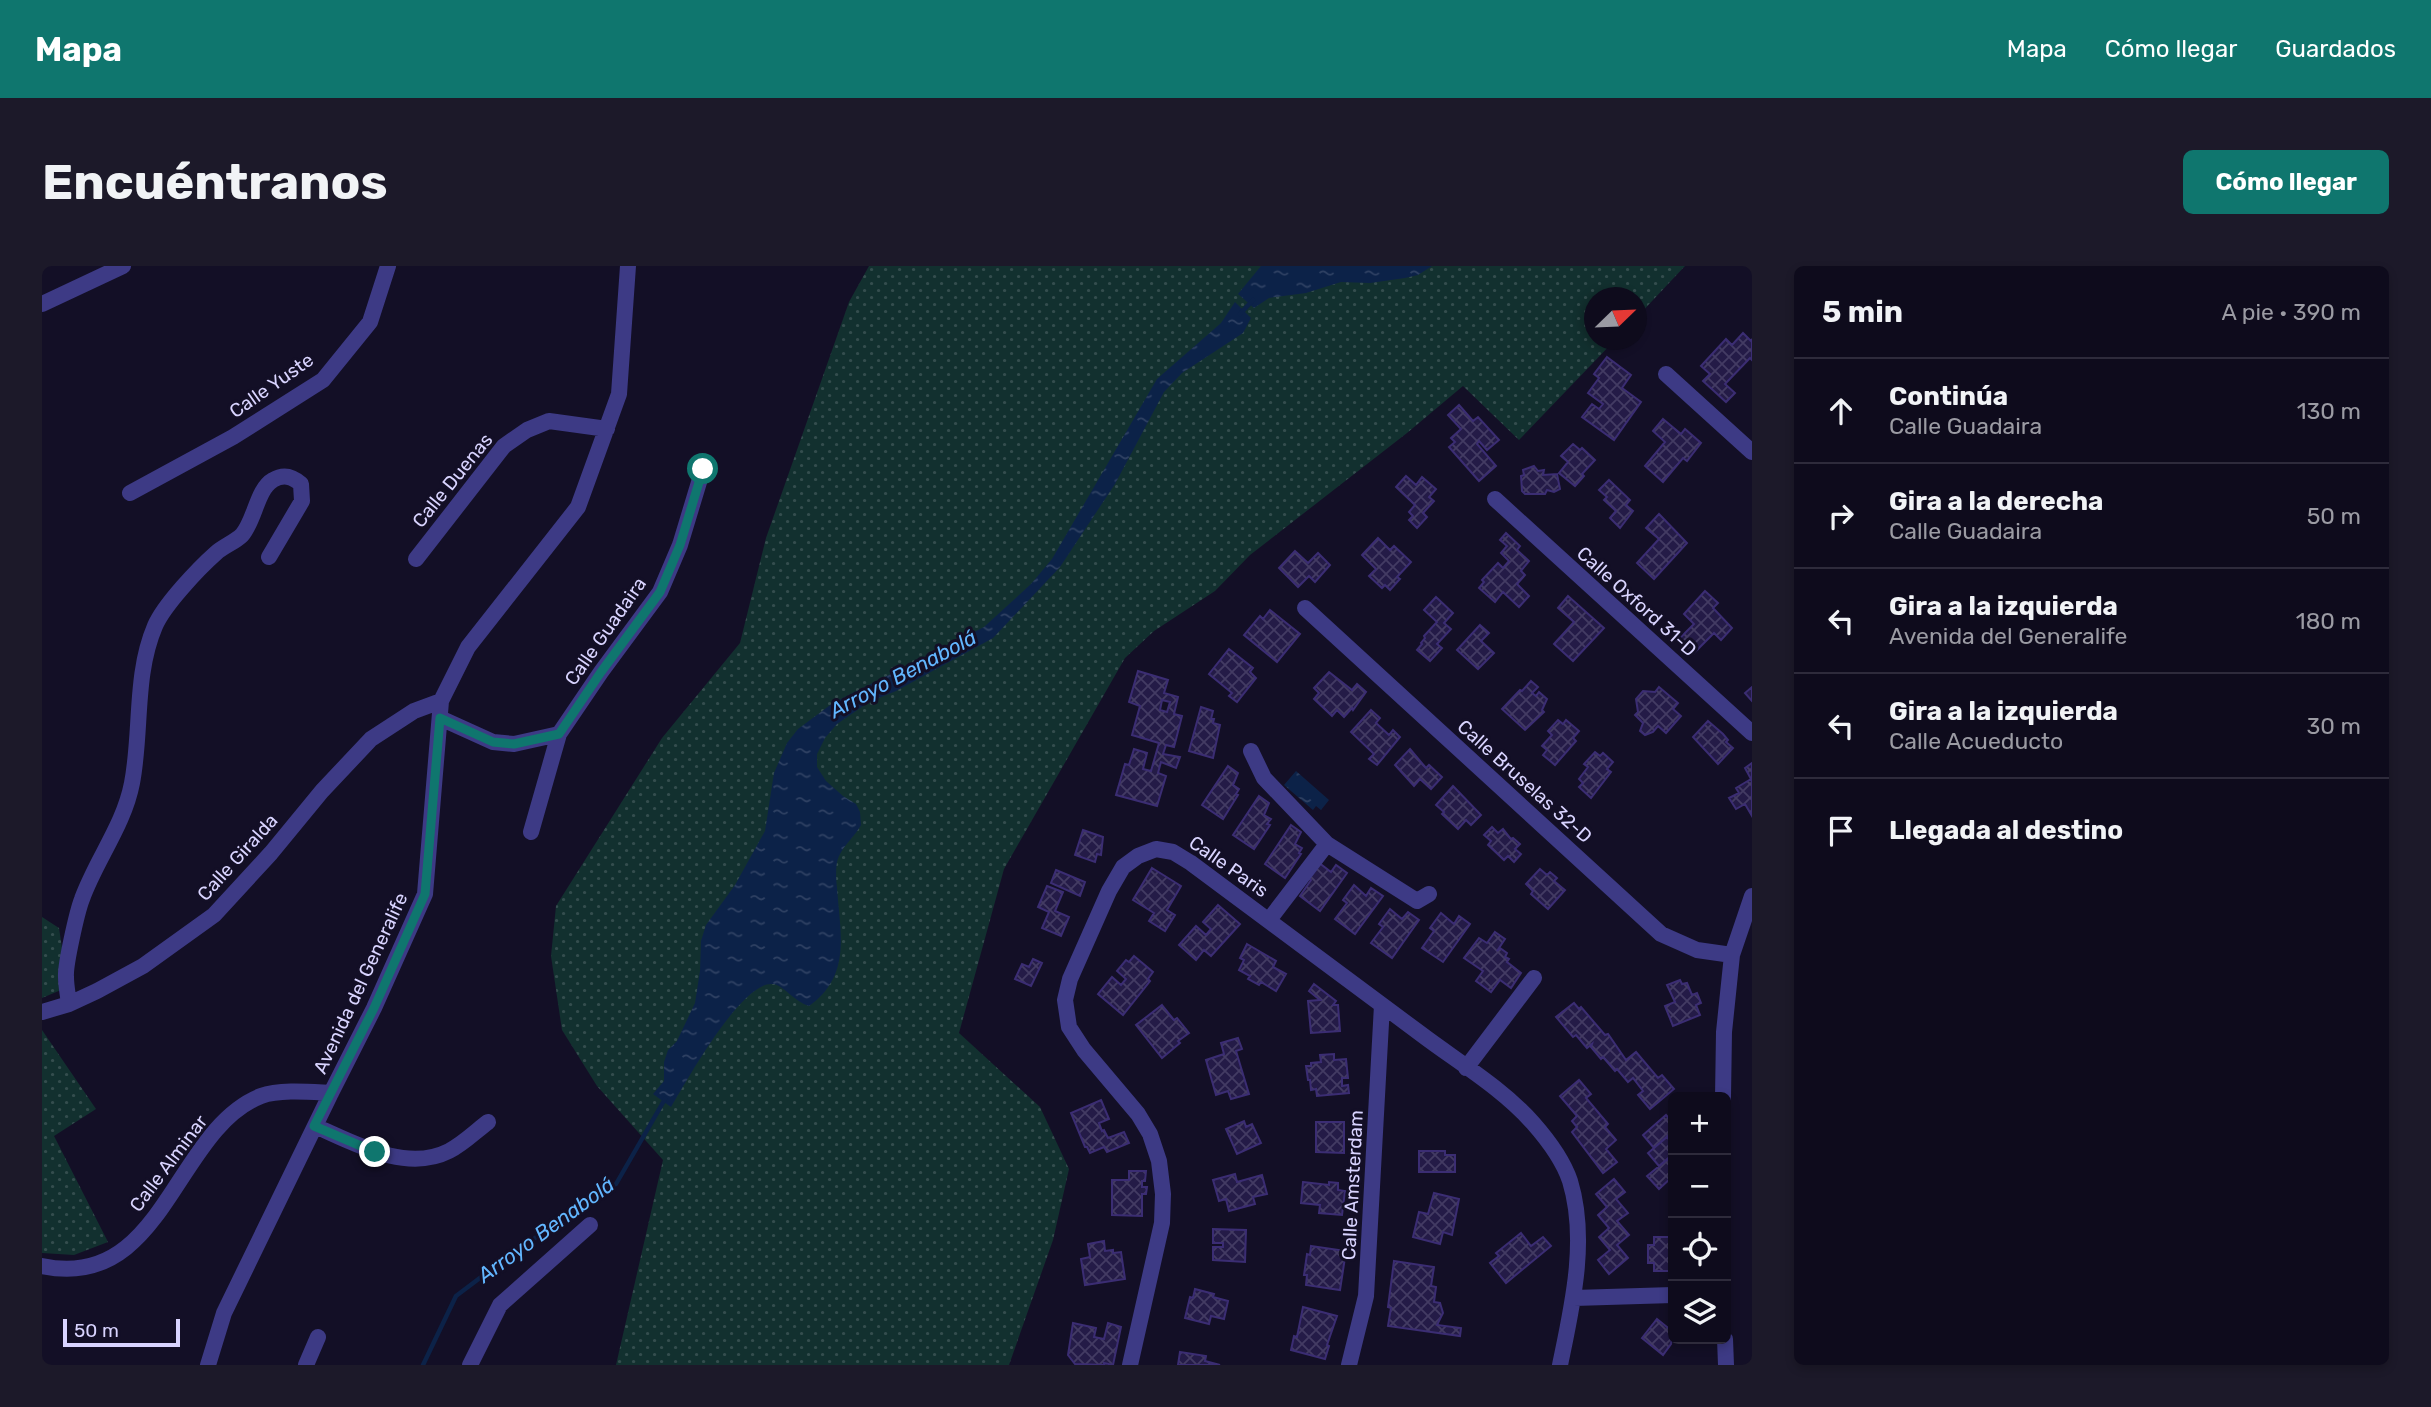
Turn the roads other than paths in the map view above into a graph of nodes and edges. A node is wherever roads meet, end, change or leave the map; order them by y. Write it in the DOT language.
graph roads {
  1 [pos="123,266"];
  2 [pos="388,266"];
  3 [pos="628,266"];
  4 [pos="42,304"];
  5 [pos="1666,374"];
  6 [pos="607,429"];
  7 [pos="1752,452"];
  8 [pos="703,469"];
  9 [pos="130,493"];
  10 [pos="1495,499"];
  11 [pos="269,557"];
  12 [pos="416,559"];
  13 [pos="1305,608"];
  14 [pos="441,701"];
  15 [pos="440,718"];
  16 [pos="1752,733"];
  17 [pos="559,734"];
  18 [pos="1251,751"];
  19 [pos="531,832"];
  20 [pos="1327,844"];
  21 [pos="1429,894"];
  22 [pos="1752,896"];
  23 [pos="1269,920"];
  24 [pos="1732,955"];
  25 [pos="1534,978"];
  26 [pos="69,1004"];
  27 [pos="1382,1005"];
  28 [pos="42,1012"];
  29 [pos="1466,1068"];
  30 [pos="1723,1092"];
  31 [pos="331,1093"];
  32 [pos="488,1122"];
  33 [pos="314,1126"];
  34 [pos="590,1225"];
  35 [pos="42,1266"];
  36 [pos="1668,1296"];
  37 [pos="1574,1298"];
  38 [pos="318,1337"];
  39 [pos="1726,1344"];
  40 [pos="208,1365"];
  41 [pos="306,1365"];
  42 [pos="470,1365"];
  43 [pos="1130,1365"];
  44 [pos="1349,1365"];
  45 [pos="1560,1365"];
  46 [pos="1726,1365"];
  1 -- 4 [label="street"];
  2 -- 9 [label="street, Calle Yuste"];
  3 -- 6 [label="street, Avenida del Generalife"];
  5 -- 7 [label="street"];
  6 -- 12 [label="street, Calle Duenas"];
  6 -- 14 [label="street, Avenida del Generalife"];
  8 -- 17 [label="street, Calle Guadaira"];
  10 -- 16 [label="street, Calle Oxford 31-D"];
  11 -- 26 [label="street"];
  13 -- 24 [label="street, Calle Bruselas 32-D"];
  14 -- 15 [label="street, Avenida del Generalife"];
  14 -- 26 [label="street, Calle Giralda"];
  15 -- 17 [label="street"];
  15 -- 31 [label="street, Avenida del Generalife"];
  17 -- 19 [label="street, Calle Guadaira"];
  18 -- 20 [label="street"];
  20 -- 21 [label="street"];
  20 -- 23 [label="street"];
  22 -- 24 [label="street"];
  23 -- 27 [label="street, Calle Paris"];
  23 -- 43 [label="street, Calle Paris"];
  24 -- 30 [label="street"];
  25 -- 29 [label="street"];
  26 -- 28 [label="street, Calle Giralda"];
  27 -- 29 [label="street, Calle Paris"];
  27 -- 44 [label="street, Calle Amsterdam"];
  29 -- 37 [label="street, Calle Paris"];
  31 -- 33 [label="street, Avenida del Generalife"];
  31 -- 35 [label="street, Calle Alminar"];
  32 -- 33 [label="street"];
  33 -- 40 [label="street, Avenida del Generalife"];
  34 -- 42 [label="street"];
  36 -- 37 [label="street"];
  37 -- 45 [label="street, Calle Paris"];
  38 -- 41 [label="street"];
  39 -- 46 [label="street"];
}
